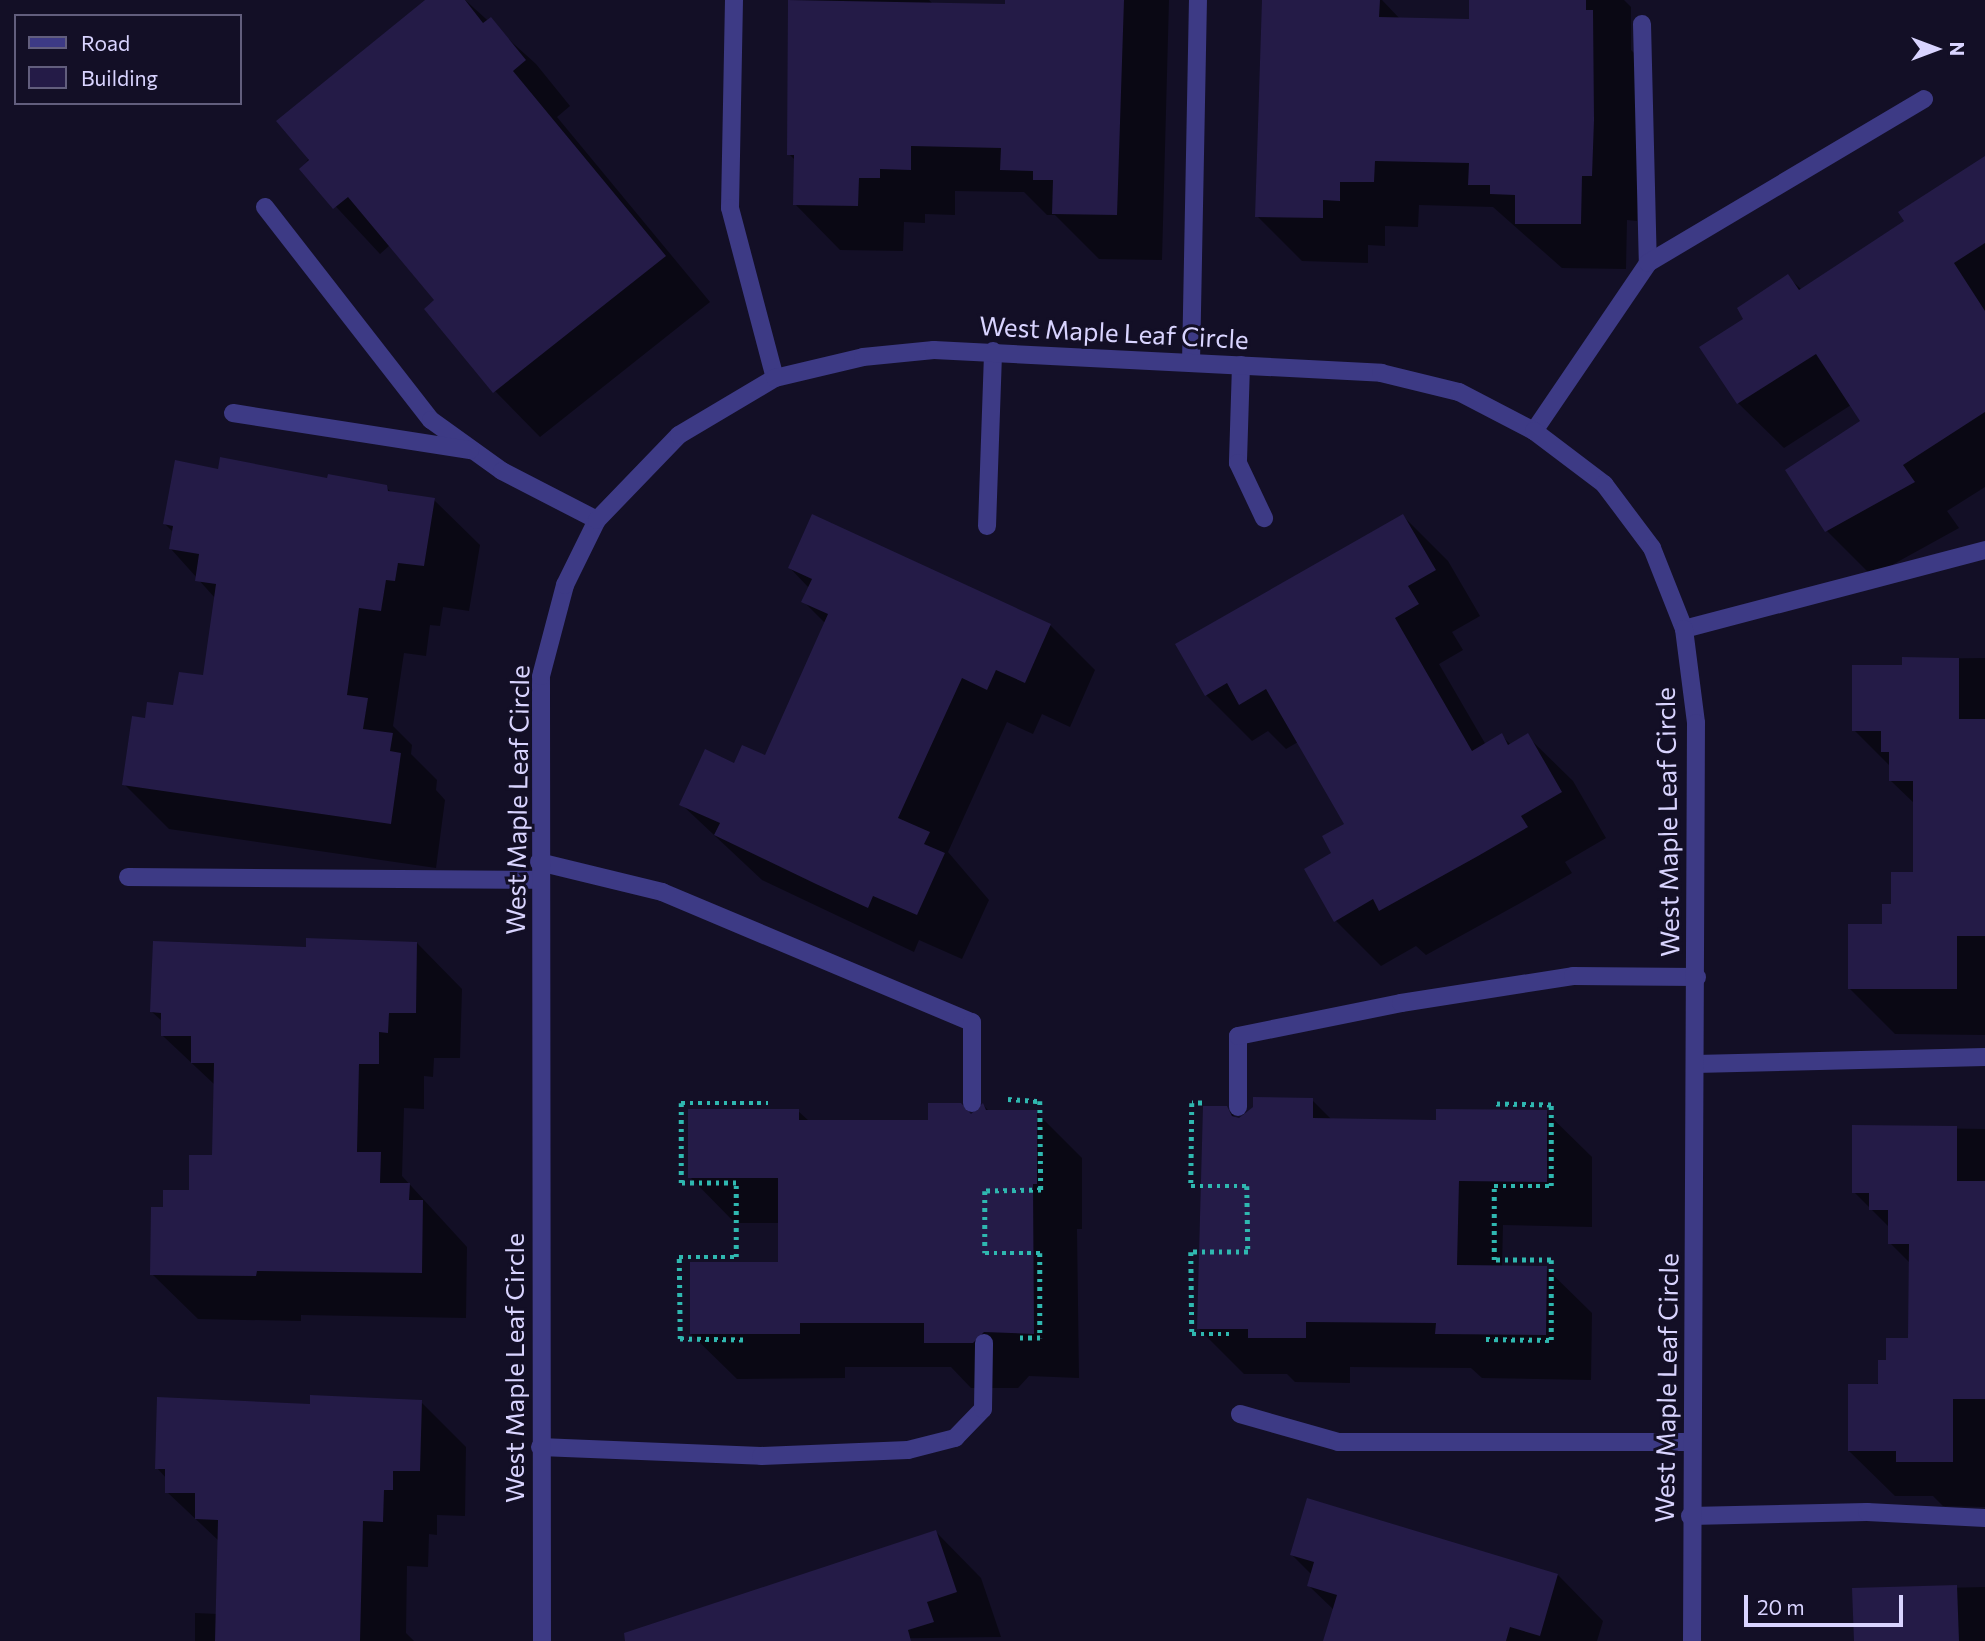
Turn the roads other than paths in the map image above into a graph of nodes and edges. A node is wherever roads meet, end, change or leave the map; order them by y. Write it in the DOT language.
graph roads {
  1 [pos="734,0"];
  2 [pos="1198,0"];
  3 [pos="1642,24"];
  4 [pos="1924,99"];
  5 [pos="265,207"];
  6 [pos="1648,263"];
  7 [pos="993,351"];
  8 [pos="1191,363"];
  9 [pos="1241,365"];
  10 [pos="775,378"];
  11 [pos="233,413"];
  12 [pos="1534,432"];
  13 [pos="473,450"];
  14 [pos="1264,519"];
  15 [pos="597,520"];
  16 [pos="988,526"];
  17 [pos="1985,550"];
  18 [pos="1684,629"];
  19 [pos="539,871"];
  20 [pos="128,877"];
  21 [pos="1697,977"];
  22 [pos="1985,1057"];
  23 [pos="1695,1064"];
  24 [pos="972,1100"];
  25 [pos="1238,1105"];
  26 [pos="984,1343"];
  27 [pos="1240,1414"];
  28 [pos="1691,1441"];
  29 [pos="540,1447"];
  30 [pos="1690,1516"];
  31 [pos="1985,1518"];
  32 [pos="542,1641"];
  33 [pos="1692,1641"];
  1 -- 10 [label="street"];
  2 -- 8 [label="street"];
  3 -- 6 [label="street"];
  4 -- 6 [label="street"];
  5 -- 13 [label="street"];
  6 -- 12 [label="street"];
  7 -- 8 [label="street, West Maple Leaf Circle"];
  7 -- 10 [label="street, West Maple Leaf Circle"];
  7 -- 16 [label="street"];
  8 -- 9 [label="street, West Maple Leaf Circle"];
  9 -- 12 [label="street, West Maple Leaf Circle"];
  9 -- 14 [label="street"];
  10 -- 15 [label="street, West Maple Leaf Circle"];
  11 -- 13 [label="street"];
  12 -- 18 [label="street, West Maple Leaf Circle"];
  13 -- 15 [label="street"];
  15 -- 19 [label="street, West Maple Leaf Circle"];
  17 -- 18 [label="street"];
  18 -- 21 [label="street, West Maple Leaf Circle"];
  19 -- 20 [label="street"];
  19 -- 24 [label="street"];
  19 -- 29 [label="street, West Maple Leaf Circle"];
  21 -- 23 [label="street, West Maple Leaf Circle"];
  21 -- 25 [label="street"];
  22 -- 23 [label="street"];
  23 -- 28 [label="street, West Maple Leaf Circle"];
  26 -- 29 [label="street"];
  27 -- 28 [label="street"];
  28 -- 30 [label="street, West Maple Leaf Circle"];
  29 -- 32 [label="street, West Maple Leaf Circle"];
  30 -- 31 [label="street"];
  30 -- 33 [label="street, West Maple Leaf Circle"];
}
